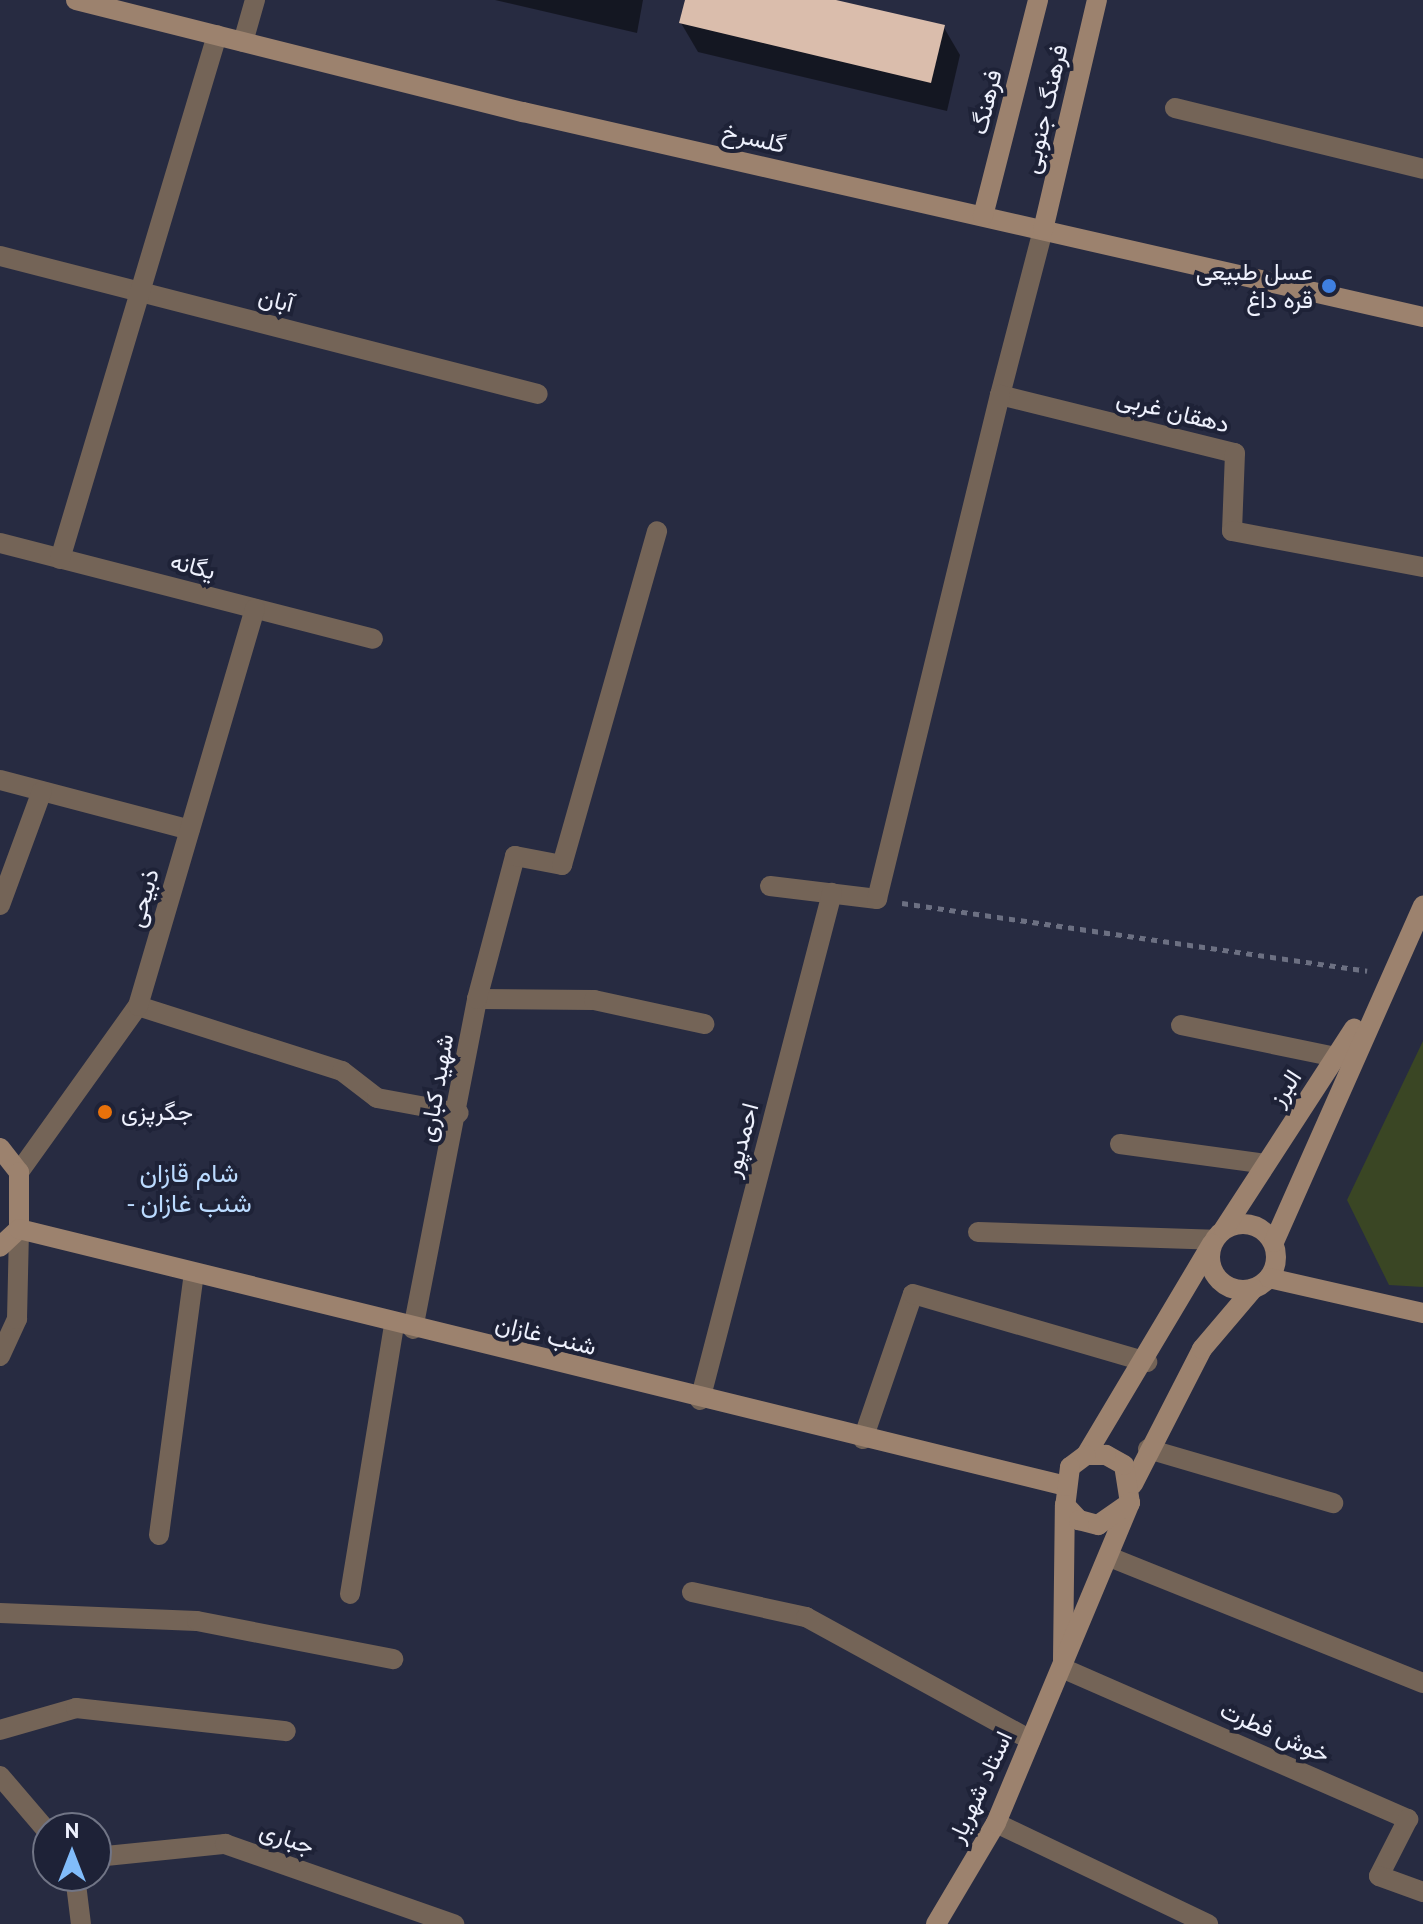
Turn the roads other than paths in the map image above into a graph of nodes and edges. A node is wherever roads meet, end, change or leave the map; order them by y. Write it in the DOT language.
graph roads {
  1 [pos="76,0"];
  2 [pos="255,0"];
  3 [pos="1038,0"];
  4 [pos="1097,0"];
  5 [pos="217,35"];
  6 [pos="243,42"];
  7 [pos="1175,108"];
  8 [pos="1423,169"];
  9 [pos="983,216"];
  10 [pos="1043,230"];
  11 [pos="0,256"];
  12 [pos="140,292"];
  13 [pos="1423,317"];
  14 [pos="538,394"];
  15 [pos="1000,395"];
  16 [pos="657,531"];
  17 [pos="0,543"];
  18 [pos="60,559"];
  19 [pos="1423,567"];
  20 [pos="255,609"];
  21 [pos="373,639"];
  22 [pos="0,780"];
  23 [pos="42,791"];
  24 [pos="190,830"];
  25 [pos="770,886"];
  26 [pos="832,893"];
  27 [pos="0,905"];
  28 [pos="1423,905"];
  29 [pos="1388,974"];
  30 [pos="477,999"];
  31 [pos="138,1006"];
  32 [pos="704,1024"];
  33 [pos="1181,1025"];
  34 [pos="1336,1057"];
  35 [pos="459,1113"];
  36 [pos="1120,1144"];
  37 [pos="0,1148"];
  38 [pos="1266,1164"];
  39 [pos="19,1172"];
  40 [pos="19,1229"];
  41 [pos="978,1232"];
  42 [pos="1217,1238"];
  43 [pos="0,1247"];
  44 [pos="1268,1267"];
  45 [pos="194,1273"];
  46 [pos="1423,1313"];
  47 [pos="404,1326"];
  48 [pos="0,1356"];
  49 [pos="1147,1362"];
  50 [pos="700,1400"];
  51 [pos="863,1439"];
  52 [pos="1148,1449"];
  53 [pos="1086,1455"];
  54 [pos="1132,1494"];
  55 [pos="1064,1495"];
  56 [pos="1333,1503"];
  57 [pos="159,1535"];
  58 [pos="1112,1558"];
  59 [pos="692,1592"];
  60 [pos="350,1594"];
  61 [pos="0,1613"];
  62 [pos="393,1659"];
  63 [pos="1062,1668"];
  64 [pos="1423,1683"];
  65 [pos="0,1730"];
  66 [pos="286,1731"];
  67 [pos="1031,1740"];
  68 [pos="0,1776"];
  69 [pos="32,1813"];
  70 [pos="996,1823"];
  71 [pos="112,1855"];
  72 [pos="77,1892"];
  73 [pos="1423,1892"];
  74 [pos="81,1924"];
  75 [pos="454,1924"];
  76 [pos="936,1924"];
  77 [pos="1208,1924"];
  1 -- 5 [label="main road, گلسرخ"];
  2 -- 6 [label="street"];
  3 -- 9 [label="main road, فرهنگ"];
  4 -- 10 [label="main road, فرهنگ جنوبی"];
  5 -- 6 [label="main road, گلسرخ"];
  5 -- 12 [label="street"];
  6 -- 9 [label="main road, گلسرخ"];
  7 -- 8 [label="street"];
  9 -- 10 [label="main road, گلسرخ"];
  10 -- 13 [label="main road, گلسرخ"];
  10 -- 15 [label="street"];
  11 -- 12 [label="street, آبان"];
  12 -- 14 [label="street, آبان"];
  12 -- 18 [label="street"];
  15 -- 19 [label="street, دهقان غربی"];
  15 -- 26 [label="street"];
  16 -- 30 [label="street, شهید کباری"];
  17 -- 18 [label="street, یگانه"];
  18 -- 20 [label="street, یگانه"];
  20 -- 21 [label="street, یگانه"];
  20 -- 24 [label="street, ذبیحی"];
  22 -- 23 [label="street"];
  23 -- 24 [label="street"];
  23 -- 27 [label="street"];
  24 -- 31 [label="street, ذبیحی"];
  25 -- 26 [label="street"];
  26 -- 50 [label="street, احمدپور"];
  28 -- 29 [label="main road, البرز"];
  29 -- 34 [label="main road, البرز"];
  29 -- 44 [label="main road, البرز"];
  30 -- 32 [label="street"];
  30 -- 35 [label="street, شهید کباری"];
  31 -- 35 [label="street"];
  31 -- 39 [label="street, ذبیحی"];
  33 -- 34 [label="street"];
  34 -- 38 [label="main road, البرز"];
  35 -- 47 [label="street, شهید کباری"];
  36 -- 38 [label="street"];
  37 -- 39 [label="main road"];
  38 -- 42 [label="main road, البرز"];
  39 -- 40 [label="main road"];
  40 -- 43 [label="main road"];
  40 -- 45 [label="main road, شنب غازان"];
  40 -- 48 [label="street"];
  41 -- 42 [label="street"];
  42 -- 44 [label="main road"];
  42 -- 44 [label="main road"];
  42 -- 49 [label="main road, البرز"];
  44 -- 46 [label="main road"];
  44 -- 52 [label="main road, البرز"];
  45 -- 47 [label="main road, شنب غازان"];
  45 -- 57 [label="street"];
  47 -- 50 [label="main road, شنب غازان"];
  47 -- 60 [label="street, شهید کباری"];
  49 -- 51 [label="street"];
  49 -- 53 [label="main road, البرز"];
  50 -- 51 [label="main road, شنب غازان"];
  51 -- 55 [label="main road, شنب غازان"];
  52 -- 54 [label="main road, البرز"];
  52 -- 56 [label="street"];
  53 -- 54 [label="main road"];
  53 -- 55 [label="main road"];
  54 -- 55 [label="main road"];
  54 -- 58 [label="main road, استاد شهریار"];
  55 -- 63 [label="main road, استاد شهریار"];
  58 -- 63 [label="main road, استاد شهریار"];
  58 -- 64 [label="street"];
  59 -- 67 [label="street"];
  61 -- 62 [label="street"];
  63 -- 67 [label="main road, استاد شهریار"];
  63 -- 73 [label="street, خوش فطرت"];
  65 -- 66 [label="street"];
  67 -- 70 [label="main road, استاد شهریار"];
  68 -- 69 [label="street"];
  70 -- 76 [label="main road, استاد شهریار"];
  70 -- 77 [label="street"];
  71 -- 75 [label="street, جباری"];
  72 -- 74 [label="street"];
}
